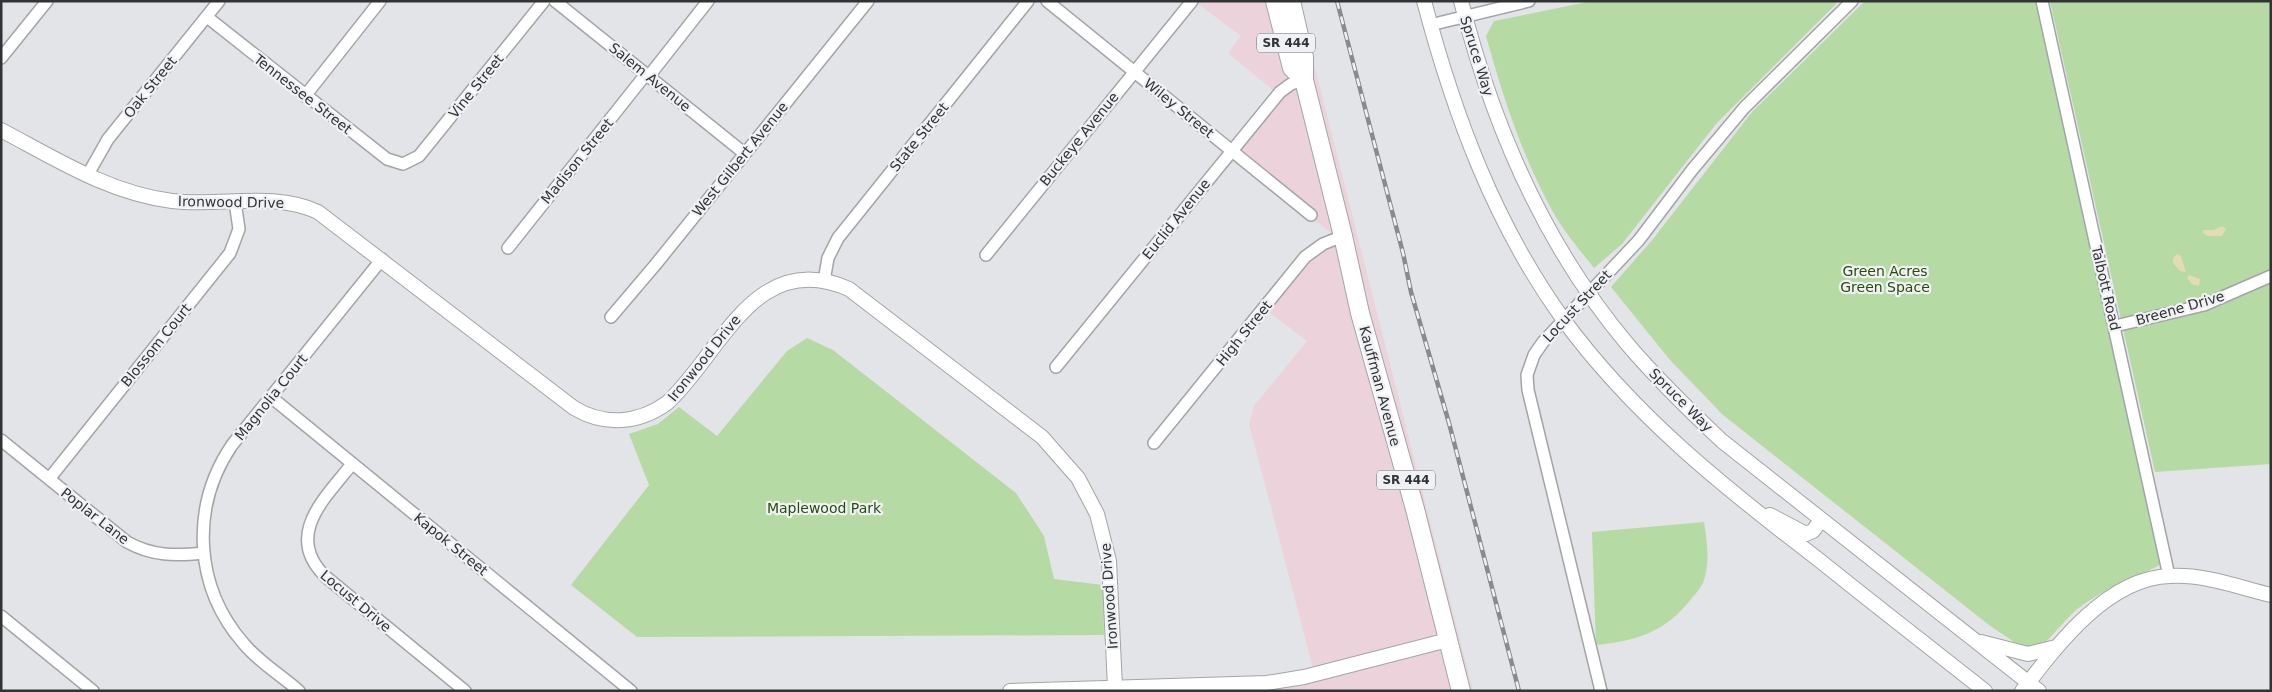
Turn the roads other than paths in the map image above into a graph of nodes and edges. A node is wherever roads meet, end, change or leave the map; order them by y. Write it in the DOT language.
graph roads {
  1 [pos="47,1"];
  2 [pos="219,1"];
  3 [pos="380,1"];
  4 [pos="544,1"];
  5 [pos="555,1"];
  6 [pos="708,1"];
  7 [pos="868,1"];
  8 [pos="1028,1"];
  9 [pos="1047,1"];
  10 [pos="1192,1"];
  11 [pos="1275,1"];
  12 [pos="1291,1"];
  13 [pos="1424,1"];
  14 [pos="1461,1"];
  15 [pos="1529,1"];
  16 [pos="1852,1"];
  17 [pos="2042,1"];
  18 [pos="1465,16"];
  19 [pos="207,17"];
  20 [pos="1430,25"];
  21 [pos="1,58"];
  22 [pos="1134,71"];
  23 [pos="647,75"];
  24 [pos="1304,80"];
  25 [pos="305,96"];
  26 [pos="1,130"];
  27 [pos="1231,151"];
  28 [pos="744,153"];
  29 [pos="403,164"];
  30 [pos="87,176"];
  31 [pos="235,202"];
  32 [pos="1311,215"];
  33 [pos="1343,236"];
  34 [pos="508,248"];
  35 [pos="986,255"];
  36 [pos="382,259"];
  37 [pos="2271,276"];
  38 [pos="824,281"];
  39 [pos="1589,292"];
  40 [pos="611,317"];
  41 [pos="1563,319"];
  42 [pos="2115,326"];
  43 [pos="1056,367"];
  44 [pos="271,398"];
  45 [pos="1,440"];
  46 [pos="1154,443"];
  47 [pos="352,464"];
  48 [pos="49,479"];
  49 [pos="1757,512"];
  50 [pos="1821,520"];
  51 [pos="203,553"];
  52 [pos="2169,576"];
  53 [pos="2271,594"];
  54 [pos="1,616"];
  55 [pos="1448,640"];
  56 [pos="1974,640"];
  57 [pos="2056,647"];
  58 [pos="2030,688"];
  59 [pos="1115,689"];
  60 [pos="93,691"];
  61 [pos="299,691"];
  62 [pos="466,691"];
  63 [pos="631,691"];
  64 [pos="1010,691"];
  65 [pos="1461,691"];
  66 [pos="1601,691"];
  67 [pos="1985,691"];
  1 -- 21 [label="street"];
  2 -- 19 [label="street, Oak Street"];
  3 -- 25 [label="street"];
  4 -- 29 [label="street, Vine Street"];
  5 -- 23 [label="street, Salem Avenue"];
  6 -- 23 [label="street, Madison Street"];
  7 -- 28 [label="street, West Gilbert Avenue"];
  8 -- 38 [label="street, State Street"];
  9 -- 22 [label="street, Wiley Street"];
  10 -- 22 [label="street, Buckeye Avenue"];
  11 -- 24 [label="main road, Kauffman Avenue / SR 444"];
  12 -- 24 [label="main road, Kauffman Avenue / SR 444"];
  13 -- 20 [label="street"];
  14 -- 18 [label="street, Spruce Way"];
  15 -- 18 [label="street"];
  16 -- 39 [label="street, Locust Street"];
  17 -- 42 [label="street, Talbott Road"];
  18 -- 20 [label="street"];
  18 -- 39 [label="street, Spruce Way"];
  19 -- 25 [label="street, Tennessee Street"];
  19 -- 30 [label="street, Oak Street"];
  20 -- 41 [label="street"];
  22 -- 27 [label="street, Wiley Street"];
  22 -- 35 [label="street, Buckeye Avenue"];
  23 -- 28 [label="street, Salem Avenue"];
  23 -- 34 [label="street, Madison Street"];
  24 -- 27 [label="street, Euclid Avenue"];
  24 -- 33 [label="main road, Kauffman Avenue / SR 444"];
  25 -- 29 [label="street, Tennessee Street"];
  26 -- 30 [label="street, Ironwood Drive"];
  27 -- 32 [label="street, Wiley Street"];
  27 -- 43 [label="street, Euclid Avenue"];
  28 -- 40 [label="street, West Gilbert Avenue"];
  30 -- 31 [label="street, Ironwood Drive"];
  31 -- 36 [label="street, Ironwood Drive"];
  31 -- 48 [label="street, Blossom Court"];
  33 -- 46 [label="street, High Street"];
  33 -- 55 [label="main road, Kauffman Avenue / SR 444"];
  36 -- 38 [label="street, Ironwood Drive"];
  36 -- 44 [label="street, Magnolia Court"];
  37 -- 42 [label="street, Breene Drive"];
  38 -- 59 [label="street, Ironwood Drive"];
  39 -- 41 [label="street, Locust Street"];
  39 -- 50 [label="street, Spruce Way"];
  41 -- 49 [label="street"];
  41 -- 66 [label="street, Locust Street"];
  42 -- 52 [label="street, Talbott Road"];
  44 -- 47 [label="street, Kapok Street"];
  44 -- 51 [label="street, Magnolia Court"];
  45 -- 48 [label="street, Poplar Lane"];
  47 -- 62 [label="street, Locust Drive"];
  47 -- 63 [label="street, Kapok Street"];
  48 -- 51 [label="street, Poplar Lane"];
  49 -- 50 [label="street"];
  49 -- 67 [label="street"];
  50 -- 56 [label="street, Spruce Way"];
  51 -- 61 [label="street, Magnolia Court"];
  52 -- 53 [label="street"];
  52 -- 57 [label="street"];
  54 -- 60 [label="street"];
  55 -- 59 [label="street"];
  55 -- 65 [label="main road, Kauffman Avenue / SR 444"];
  56 -- 57 [label="street"];
  56 -- 58 [label="street, Spruce Way"];
  57 -- 58 [label="street"];
  59 -- 64 [label="street"];
}
